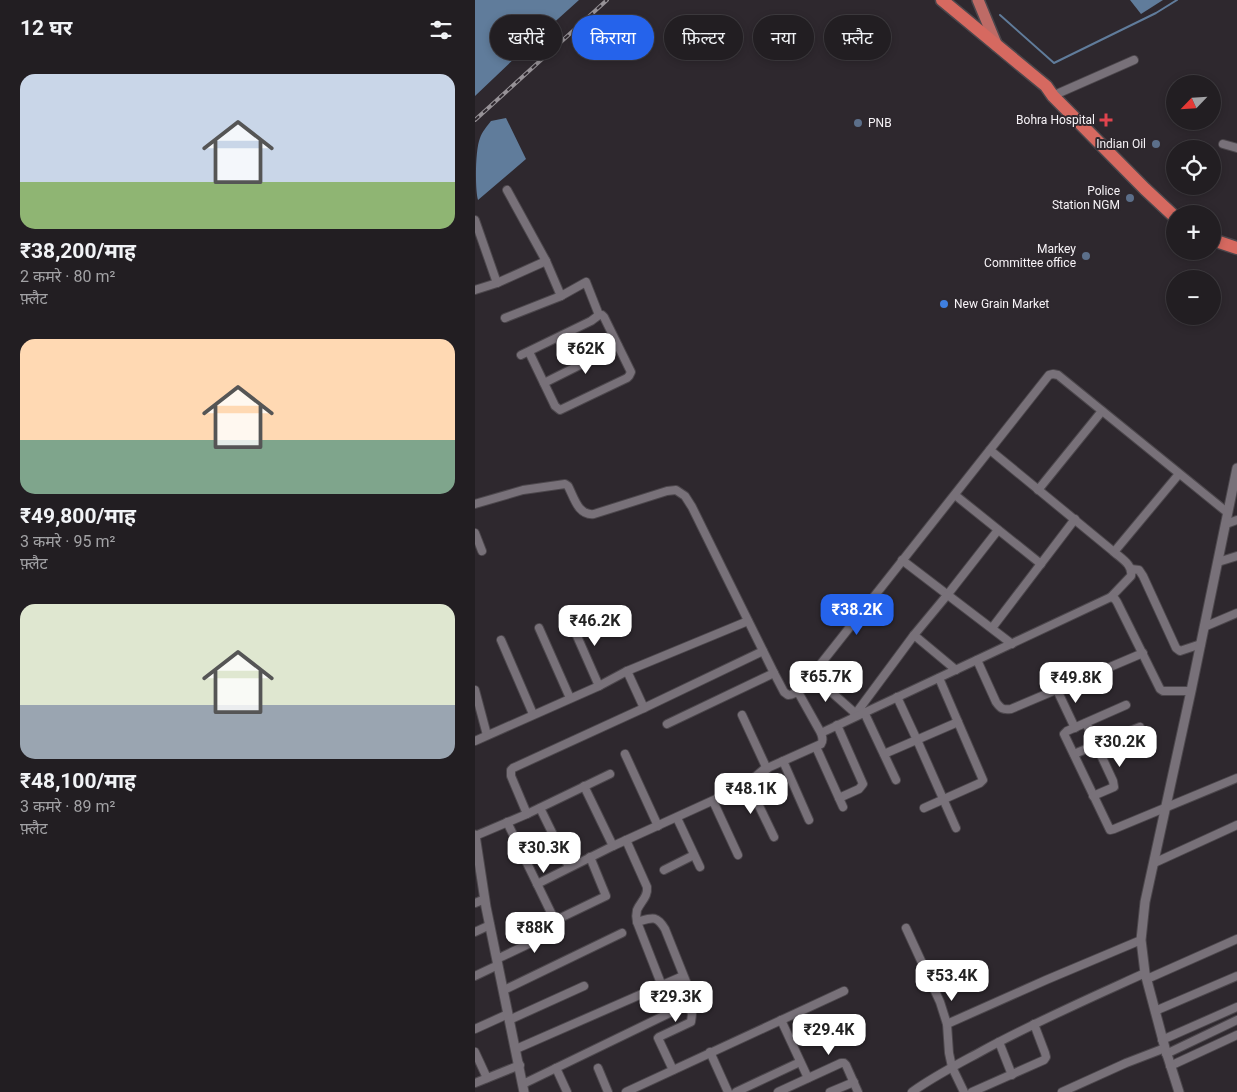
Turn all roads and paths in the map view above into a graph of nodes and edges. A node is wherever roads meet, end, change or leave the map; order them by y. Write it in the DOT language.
graph roads {
  1 [pos="942,0"];
  2 [pos="978,0"];
  3 [pos="997,46"];
  4 [pos="1134,60"];
  5 [pos="1046,86"];
  6 [pos="1059,93"];
  7 [pos="1223,144"];
  8 [pos="1237,148"];
  9 [pos="507,190"];
  10 [pos="1172,205"];
  11 [pos="1166,208"];
  12 [pos="475,220"];
  13 [pos="1221,235"];
  14 [pos="1237,240"];
  15 [pos="1221,243"];
  16 [pos="1237,248"];
  17 [pos="546,261"];
  18 [pos="497,283"];
  19 [pos="475,290"];
  20 [pos="561,296"];
  21 [pos="599,315"];
  22 [pos="505,318"];
  23 [pos="618,346"];
  24 [pos="544,383"];
  25 [pos="1102,411"];
  26 [pos="990,450"];
  27 [pos="1237,469"];
  28 [pos="1179,474"];
  29 [pos="1038,490"];
  30 [pos="955,495"];
  31 [pos="475,504"];
  32 [pos="1228,513"];
  33 [pos="1075,519"];
  34 [pos="1237,520"];
  35 [pos="1225,524"];
  36 [pos="998,530"];
  37 [pos="475,533"];
  38 [pos="482,551"];
  39 [pos="1115,552"];
  40 [pos="1237,556"];
  41 [pos="902,560"];
  42 [pos="1218,562"];
  43 [pos="1041,564"];
  44 [pos="1131,569"];
  45 [pos="948,594"];
  46 [pos="1111,597"];
  47 [pos="1237,613"];
  48 [pos="569,618"];
  49 [pos="748,621"];
  50 [pos="1204,627"];
  51 [pos="539,628"];
  52 [pos="992,628"];
  53 [pos="914,635"];
  54 [pos="501,640"];
  55 [pos="1012,644"];
  56 [pos="1201,644"];
  57 [pos="763,651"];
  58 [pos="1143,654"];
  59 [pos="977,660"];
  60 [pos="956,670"];
  61 [pos="627,671"];
  62 [pos="774,673"];
  63 [pos="812,675"];
  64 [pos="939,678"];
  65 [pos="599,686"];
  66 [pos="475,690"];
  67 [pos="1057,690"];
  68 [pos="1191,691"];
  69 [pos="798,692"];
  70 [pos="897,697"];
  71 [pos="570,698"];
  72 [pos="1126,705"];
  73 [pos="644,708"];
  74 [pos="864,712"];
  75 [pos="533,714"];
  76 [pos="742,715"];
  77 [pos="854,715"];
  78 [pos="958,722"];
  79 [pos="1086,723"];
  80 [pos="667,724"];
  81 [pos="837,725"];
  82 [pos="1140,726"];
  83 [pos="1075,728"];
  84 [pos="821,733"];
  85 [pos="487,735"];
  86 [pos="917,740"];
  87 [pos="475,741"];
  88 [pos="1096,745"];
  89 [pos="816,747"];
  90 [pos="625,754"];
  91 [pos="884,754"];
  92 [pos="1074,754"];
  93 [pos="783,761"];
  94 [pos="767,768"];
  95 [pos="610,774"];
  96 [pos="1237,778"];
  97 [pos="896,780"];
  98 [pos="748,783"];
  99 [pos="584,786"];
  100 [pos="1093,796"];
  101 [pos="839,798"];
  102 [pos="944,799"];
  103 [pos="713,801"];
  104 [pos="843,807"];
  105 [pos="540,808"];
  106 [pos="925,808"];
  107 [pos="1165,809"];
  108 [pos="527,814"];
  109 [pos="677,818"];
  110 [pos="809,820"];
  111 [pos="507,822"];
  112 [pos="658,826"];
  113 [pos="1237,826"];
  114 [pos="956,828"];
  115 [pos="475,835"];
  116 [pos="774,837"];
  117 [pos="626,840"];
  118 [pos="613,846"];
  119 [pos="694,855"];
  120 [pos="738,855"];
  121 [pos="590,857"];
  122 [pos="1154,863"];
  123 [pos="569,867"];
  124 [pos="700,867"];
  125 [pos="478,869"];
  126 [pos="664,870"];
  127 [pos="537,884"];
  128 [pos="485,899"];
  129 [pos="475,904"];
  130 [pos="555,921"];
  131 [pos="637,922"];
  132 [pos="490,925"];
  133 [pos="906,928"];
  134 [pos="475,932"];
  135 [pos="622,933"];
  136 [pos="1237,939"];
  137 [pos="1141,940"];
  138 [pos="498,962"];
  139 [pos="475,976"];
  140 [pos="683,976"];
  141 [pos="1146,976"];
  142 [pos="1237,976"];
  143 [pos="584,986"];
  144 [pos="662,986"];
  145 [pos="504,990"];
  146 [pos="844,990"];
  147 [pos="688,1003"];
  148 [pos="1237,1006"];
  149 [pos="1155,1012"];
  150 [pos="509,1017"];
  151 [pos="781,1020"];
  152 [pos="1237,1020"];
  153 [pos="947,1024"];
  154 [pos="1034,1024"];
  155 [pos="1199,1024"];
  156 [pos="475,1029"];
  157 [pos="1237,1035"];
  158 [pos="1205,1036"];
  159 [pos="999,1042"];
  160 [pos="1164,1047"];
  161 [pos="516,1049"];
  162 [pos="475,1052"];
  163 [pos="710,1052"];
  164 [pos="800,1062"];
  165 [pos="519,1065"];
  166 [pos="1170,1066"];
  167 [pos="952,1067"];
  168 [pos="556,1068"];
  169 [pos="597,1068"];
  170 [pos="673,1070"];
  171 [pos="1012,1075"];
  172 [pos="487,1078"];
  173 [pos="808,1078"];
  174 [pos="854,1082"];
  175 [pos="475,1083"];
  176 [pos="523,1088"];
  177 [pos="567,1092"];
  178 [pos="609,1092"];
  179 [pos="626,1092"];
  180 [pos="728,1092"];
  181 [pos="736,1092"];
  182 [pos="778,1092"];
  183 [pos="830,1092"];
  184 [pos="858,1092"];
  185 [pos="914,1092"];
  186 [pos="964,1092"];
  187 [pos="972,1092"];
  188 [pos="1062,1092"];
  189 [pos="1179,1092"];
  1 -- 3 [label="highway"];
  2 -- 3 [label="main road"];
  3 -- 5 [label="highway"];
  4 -- 6 [label="street"];
  5 -- 6 [label="highway"];
  5 -- 11 [label="highway"];
  6 -- 10 [label="highway"];
  7 -- 8 [label="street"];
  9 -- 17 [label="street"];
  12 -- 18 [label="street"];
  13 -- 14 [label="highway"];
  15 -- 16 [label="highway"];
  17 -- 18 [label="street"];
  17 -- 20 [label="street"];
  18 -- 19 [label="street"];
  20 -- 21 [label="street"];
  20 -- 22 [label="street"];
  21 -- 23 [label="street"];
  21 -- 24 [label="street"];
  23 -- 24 [label="street"];
  23 -- 24 [label="street"];
  25 -- 26 [label="street"];
  25 -- 28 [label="street"];
  25 -- 29 [label="street"];
  26 -- 29 [label="street"];
  26 -- 30 [label="street"];
  27 -- 32 [label="street"];
  28 -- 32 [label="street"];
  28 -- 39 [label="street"];
  29 -- 33 [label="street"];
  30 -- 36 [label="street"];
  30 -- 41 [label="street"];
  31 -- 49 [label="street"];
  32 -- 35 [label="street"];
  33 -- 39 [label="street"];
  33 -- 43 [label="street"];
  34 -- 35 [label="street"];
  35 -- 42 [label="street"];
  36 -- 43 [label="street"];
  36 -- 45 [label="street"];
  37 -- 38 [label="street"];
  39 -- 44 [label="street"];
  40 -- 42 [label="street"];
  41 -- 45 [label="street"];
  41 -- 63 [label="street"];
  42 -- 50 [label="street"];
  43 -- 52 [label="street"];
  44 -- 46 [label="street"];
  44 -- 56 [label="street"];
  45 -- 52 [label="street"];
  45 -- 53 [label="street"];
  46 -- 55 [label="street"];
  46 -- 58 [label="street"];
  47 -- 50 [label="street"];
  48 -- 65 [label="street"];
  49 -- 57 [label="street"];
  49 -- 61 [label="street"];
  50 -- 56 [label="street"];
  51 -- 71 [label="street"];
  52 -- 55 [label="street"];
  53 -- 60 [label="street"];
  53 -- 77 [label="street"];
  54 -- 75 [label="street"];
  55 -- 59 [label="street"];
  56 -- 68 [label="street"];
  57 -- 62 [label="street"];
  57 -- 73 [label="street"];
  58 -- 67 [label="street"];
  58 -- 68 [label="street"];
  59 -- 60 [label="street"];
  59 -- 67 [label="street"];
  60 -- 64 [label="street"];
  61 -- 65 [label="street"];
  61 -- 73 [label="street"];
  62 -- 69 [label="street"];
  62 -- 80 [label="street"];
  63 -- 69 [label="street"];
  63 -- 77 [label="street"];
  64 -- 70 [label="street"];
  64 -- 78 [label="street"];
  65 -- 71 [label="street"];
  66 -- 85 [label="street"];
  67 -- 83 [label="street"];
  68 -- 107 [label="street"];
  69 -- 84 [label="street"];
  70 -- 74 [label="street"];
  70 -- 86 [label="street"];
  71 -- 75 [label="street"];
  72 -- 79 [label="street"];
  73 -- 108 [label="street"];
  74 -- 77 [label="street"];
  74 -- 91 [label="street"];
  75 -- 85 [label="street"];
  76 -- 94 [label="street"];
  77 -- 81 [label="street"];
  78 -- 86 [label="street"];
  78 -- 102 [label="street"];
  79 -- 83 [label="street"];
  79 -- 88 [label="street"];
  81 -- 84 [label="street"];
  81 -- 101 [label="street"];
  82 -- 88 [label="street"];
  83 -- 92 [label="street"];
  84 -- 89 [label="street"];
  85 -- 87 [label="street"];
  86 -- 91 [label="street"];
  86 -- 102 [label="street"];
  88 -- 92 [label="street"];
  88 -- 100 [label="street"];
  89 -- 93 [label="street"];
  89 -- 101 [label="street"];
  90 -- 112 [label="street"];
  91 -- 97 [label="street"];
  92 -- 100 [label="street"];
  93 -- 94 [label="street"];
  93 -- 110 [label="street"];
  94 -- 98 [label="street"];
  95 -- 99 [label="street"];
  96 -- 107 [label="street"];
  98 -- 103 [label="street"];
  98 -- 116 [label="street"];
  99 -- 105 [label="street"];
  99 -- 118 [label="street"];
  100 -- 107 [label="street"];
  101 -- 104 [label="street"];
  102 -- 106 [label="street"];
  102 -- 114 [label="street"];
  103 -- 109 [label="street"];
  103 -- 120 [label="street"];
  105 -- 108 [label="street"];
  105 -- 123 [label="street"];
  107 -- 122 [label="street"];
  108 -- 111 [label="street"];
  109 -- 112 [label="street"];
  109 -- 119 [label="street"];
  111 -- 115 [label="street"];
  111 -- 127 [label="street"];
  112 -- 117 [label="street"];
  113 -- 122 [label="street"];
  115 -- 125 [label="street"];
  117 -- 118 [label="street"];
  117 -- 131 [label="street"];
  118 -- 121 [label="street"];
  119 -- 124 [label="street"];
  119 -- 126 [label="street"];
  121 -- 123 [label="street"];
  121 -- 130 [label="street"];
  122 -- 137 [label="street"];
  123 -- 127 [label="street"];
  125 -- 128 [label="street"];
  127 -- 130 [label="street"];
  128 -- 129 [label="street"];
  128 -- 132 [label="street"];
  130 -- 138 [label="street"];
  131 -- 140 [label="street"];
  131 -- 144 [label="street"];
  132 -- 134 [label="street"];
  132 -- 138 [label="street"];
  133 -- 153 [label="street"];
  135 -- 145 [label="street"];
  136 -- 141 [label="street"];
  137 -- 141 [label="street"];
  137 -- 153 [label="street"];
  138 -- 139 [label="street"];
  138 -- 145 [label="street"];
  140 -- 144 [label="street"];
  140 -- 147 [label="street"];
  141 -- 149 [label="street"];
  141 -- 154 [label="street"];
  142 -- 149 [label="street"];
  143 -- 150 [label="street"];
  144 -- 161 [label="street"];
  145 -- 150 [label="street"];
  146 -- 151 [label="street"];
  147 -- 168 [label="street"];
  147 -- 170 [label="street"];
  148 -- 155 [label="street"];
  149 -- 160 [label="street"];
  150 -- 156 [label="street"];
  150 -- 161 [label="street"];
  151 -- 163 [label="street"];
  151 -- 164 [label="street"];
  152 -- 158 [label="street"];
  153 -- 167 [label="street"];
  154 -- 159 [label="street"];
  154 -- 171 [label="street"];
  155 -- 158 [label="street"];
  155 -- 160 [label="street"];
  157 -- 166 [label="street"];
  158 -- 160 [label="street"];
  159 -- 167 [label="street"];
  159 -- 171 [label="street"];
  160 -- 166 [label="street"];
  160 -- 188 [label="street"];
  161 -- 165 [label="street"];
  162 -- 172 [label="street"];
  163 -- 170 [label="street"];
  163 -- 180 [label="street"];
  164 -- 173 [label="street"];
  164 -- 181 [label="street"];
  165 -- 172 [label="street"];
  165 -- 176 [label="street"];
  166 -- 189 [label="street"];
  167 -- 185 [label="street"];
  167 -- 186 [label="street"];
  168 -- 176 [label="street"];
  168 -- 177 [label="street"];
  169 -- 178 [label="street"];
  170 -- 179 [label="street"];
  171 -- 187 [label="street"];
  172 -- 175 [label="street"];
  173 -- 174 [label="street"];
  173 -- 182 [label="street"];
  174 -- 183 [label="street"];
  174 -- 184 [label="street"];
}
